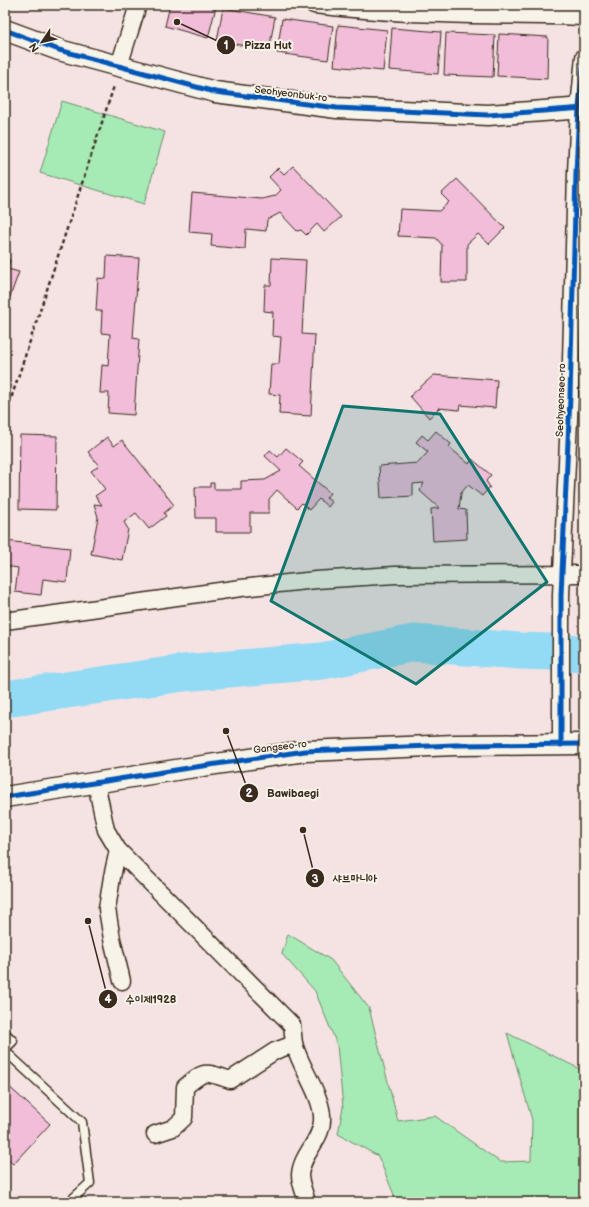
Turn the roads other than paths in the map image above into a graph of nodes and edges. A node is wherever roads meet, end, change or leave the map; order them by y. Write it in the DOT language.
graph roads {
  1 [pos="138,5"];
  2 [pos="314,5"];
  3 [pos="584,17"];
  4 [pos="5,30"];
  5 [pos="584,57"];
  6 [pos="119,66"];
  7 [pos="582,108"];
  8 [pos="584,574"];
  9 [pos="561,575"];
  10 [pos="5,622"];
  11 [pos="560,744"];
  12 [pos="584,744"];
  13 [pos="96,783"];
  14 [pos="5,797"];
  15 [pos="118,850"];
  16 [pos="122,981"];
  17 [pos="5,1033"];
  18 [pos="294,1044"];
  19 [pos="5,1050"];
  20 [pos="155,1134"];
  21 [pos="69,1202"];
  22 [pos="306,1202"];
  1 -- 6 [label="street"];
  2 -- 3 [label="street"];
  4 -- 6 [label="street, Seohyeonbuk-ro"];
  5 -- 7 [label="street, Seohyeonseo-ro"];
  6 -- 7 [label="street, Seohyeonbuk-ro"];
  7 -- 9 [label="street, Seohyeonseo-ro"];
  8 -- 9 [label="street"];
  9 -- 10 [label="street"];
  9 -- 11 [label="street, Seohyeonseo-ro"];
  11 -- 12 [label="street, Gangseo-ro"];
  11 -- 13 [label="street, Gangseo-ro"];
  13 -- 14 [label="street, Gangseo-ro"];
  13 -- 15 [label="street"];
  15 -- 16 [label="street"];
  15 -- 18 [label="street"];
  17 -- 19 [label="lane"];
  18 -- 20 [label="street"];
  18 -- 22 [label="street"];
  19 -- 21 [label="lane"];
}
